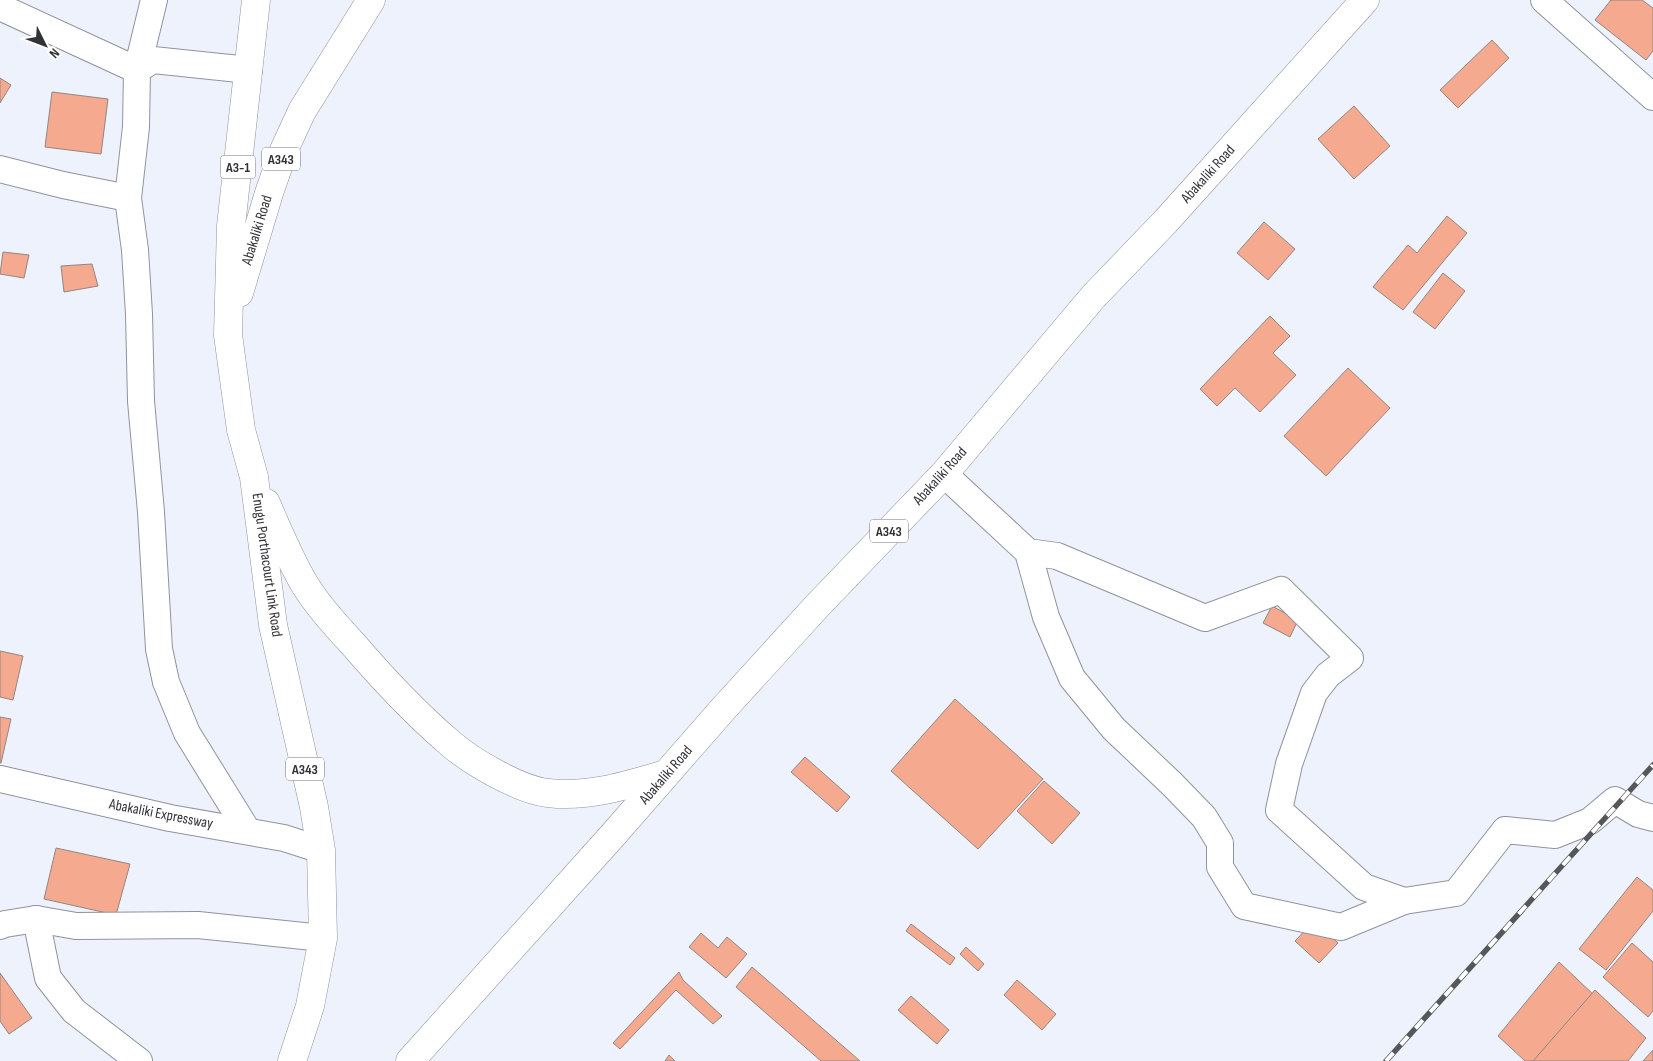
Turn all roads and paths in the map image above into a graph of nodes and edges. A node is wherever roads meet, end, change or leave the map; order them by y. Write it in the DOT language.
graph roads {
  1 [pos="154,0"];
  2 [pos="256,0"];
  3 [pos="371,0"];
  4 [pos="1365,0"];
  5 [pos="1544,0"];
  6 [pos="0,6"];
  7 [pos="137,70"];
  8 [pos="249,70"];
  9 [pos="1653,96"];
  10 [pos="0,169"];
  11 [pos="128,198"];
  12 [pos="228,335"];
  13 [pos="944,474"];
  14 [pos="254,477"];
  15 [pos="1028,552"];
  16 [pos="666,774"];
  17 [pos="0,779"];
  18 [pos="1653,818"];
  19 [pos="247,830"];
  20 [pos="321,850"];
  21 [pos="1404,901"];
  22 [pos="36,919"];
  23 [pos="0,926"];
  24 [pos="323,938"];
  25 [pos="139,1061"];
  26 [pos="292,1061"];
  27 [pos="410,1061"];
  1 -- 7 [label="street"];
  2 -- 8 [label="highway, A3-1"];
  3 -- 12 [label="highway, Abakaliki Road / A343"];
  4 -- 13 [label="highway, Abakaliki Road / A343"];
  5 -- 9 [label="street"];
  6 -- 7 [label="street"];
  7 -- 8 [label="street"];
  7 -- 11 [label="street"];
  8 -- 12 [label="highway, A3-1"];
  10 -- 11 [label="street"];
  11 -- 19 [label="street"];
  12 -- 14 [label="highway, A343"];
  13 -- 15 [label="street"];
  13 -- 16 [label="highway, Abakaliki Road / A343"];
  14 -- 16 [label="highway, Enugu Porthacourt Link Road / A343"];
  14 -- 20 [label="highway, Enugu Porthacourt Link Road / A343"];
  15 -- 21 [label="street"];
  15 -- 21 [label="street"];
  16 -- 27 [label="highway, Abakaliki Road / A343"];
  17 -- 19 [label="street, Abakaliki Expressway"];
  18 -- 21 [label="street"];
  19 -- 20 [label="street, Abakaliki Expressway"];
  20 -- 24 [label="highway, Enugu Porthacourt Link Road / A343"];
  22 -- 23 [label="street"];
  22 -- 24 [label="street"];
  22 -- 25 [label="street"];
  24 -- 26 [label="highway, Enugu Porthacourt Link Road / A343"];
}
